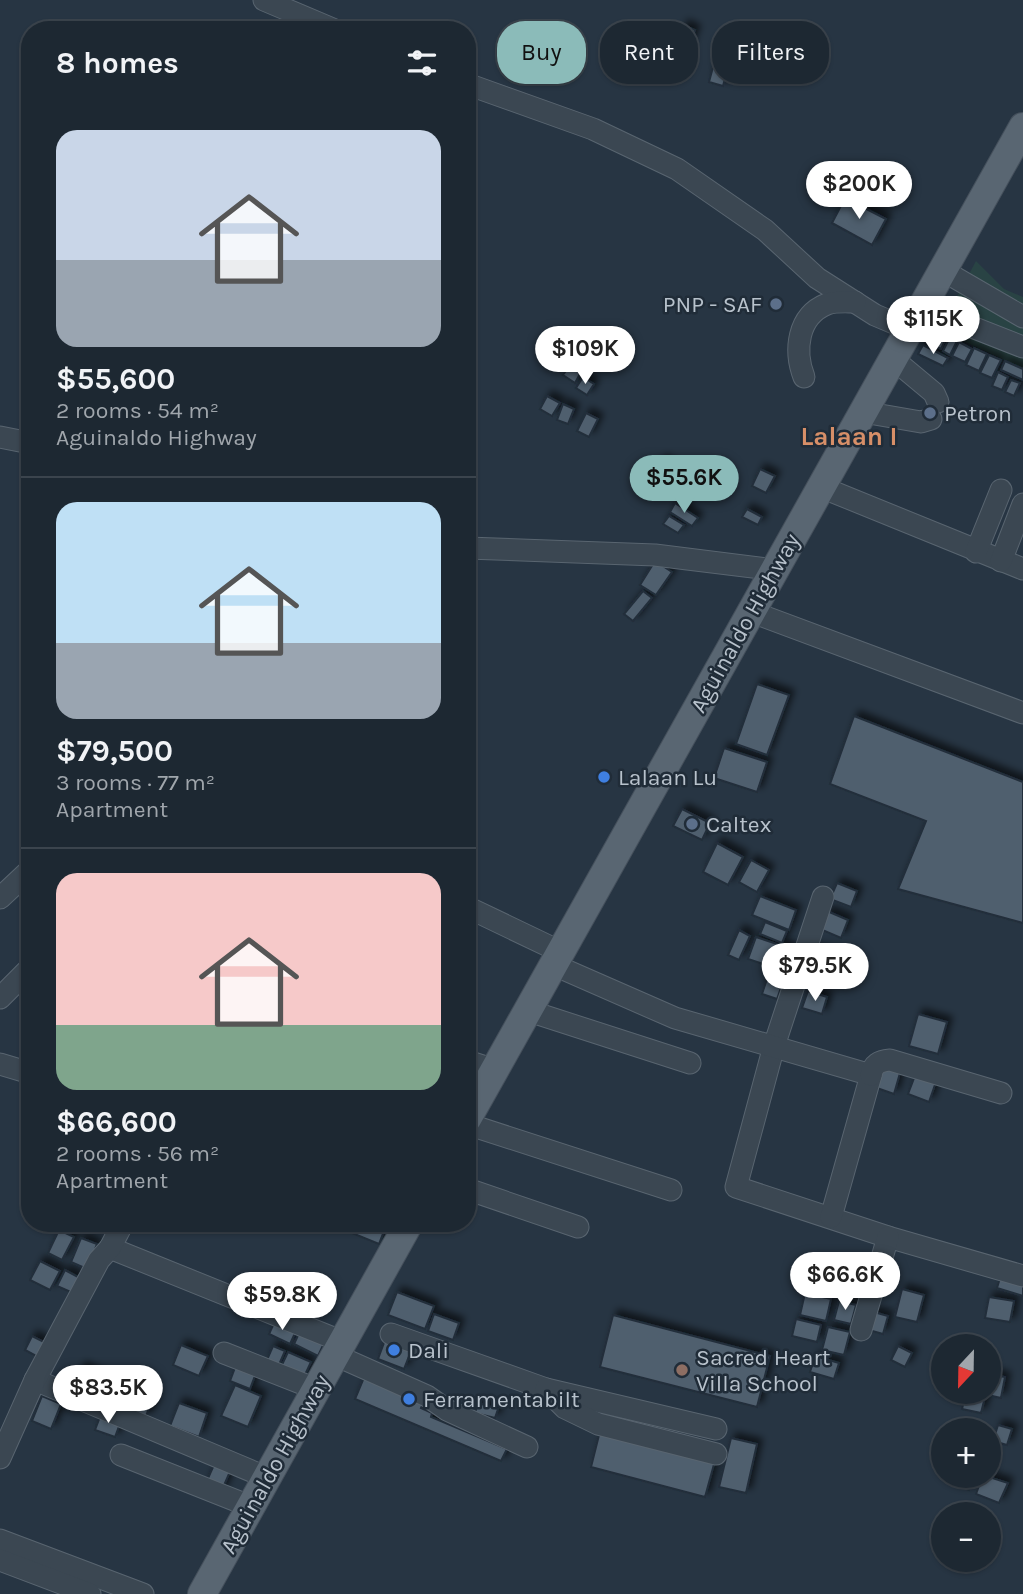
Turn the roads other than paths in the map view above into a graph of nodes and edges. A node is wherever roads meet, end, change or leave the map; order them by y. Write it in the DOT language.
graph roads {
  1 [pos="264,0"];
  2 [pos="314,21"];
  3 [pos="476,87"];
  4 [pos="1023,127"];
  5 [pos="942,270"];
  6 [pos="855,302"];
  7 [pos="1023,317"];
  8 [pos="914,318"];
  9 [pos="1023,347"];
  10 [pos="892,358"];
  11 [pos="804,377"];
  12 [pos="863,412"];
  13 [pos="0,437"];
  14 [pos="21,441"];
  15 [pos="821,487"];
  16 [pos="1001,490"];
  17 [pos="1023,504"];
  18 [pos="476,548"];
  19 [pos="976,552"];
  20 [pos="1001,561"];
  21 [pos="1023,569"];
  22 [pos="776,570"];
  23 [pos="752,612"];
  24 [pos="1023,713"];
  25 [pos="21,878"];
  26 [pos="822,897"];
  27 [pos="0,898"];
  28 [pos="476,912"];
  29 [pos="557,958"];
  30 [pos="21,977"];
  31 [pos="0,998"];
  32 [pos="529,1011"];
  33 [pos="774,1045"];
  34 [pos="0,1063"];
  35 [pos="690,1063"];
  36 [pos="476,1064"];
  37 [pos="21,1070"];
  38 [pos="495,1070"];
  39 [pos="871,1075"];
  40 [pos="1001,1094"];
  41 [pos="476,1105"];
  42 [pos="476,1124"];
  43 [pos="671,1190"];
  44 [pos="476,1192"];
  45 [pos="831,1217"];
  46 [pos="578,1227"];
  47 [pos="118,1232"];
  48 [pos="404,1232"];
  49 [pos="888,1237"];
  50 [pos="110,1248"];
  51 [pos="1023,1276"];
  52 [pos="861,1330"];
  53 [pos="344,1339"];
  54 [pos="224,1353"];
  55 [pos="34,1380"];
  56 [pos="316,1388"];
  57 [pos="546,1389"];
  58 [pos="716,1429"];
  59 [pos="527,1447"];
  60 [pos="716,1454"];
  61 [pos="121,1455"];
  62 [pos="0,1458"];
  63 [pos="268,1478"];
  64 [pos="252,1507"];
  65 [pos="0,1540"];
  66 [pos="0,1560"];
  67 [pos="90,1594"];
  68 [pos="143,1594"];
  69 [pos="202,1594"];
  1 -- 2 [label="street"];
  3 -- 6 [label="street"];
  4 -- 5 [label="main road, Aguinaldo Highway"];
  5 -- 7 [label="street"];
  5 -- 8 [label="main road, Aguinaldo Highway"];
  6 -- 8 [label="street"];
  6 -- 11 [label="street"];
  8 -- 9 [label="street"];
  8 -- 10 [label="main road, Aguinaldo Highway"];
  10 -- 12 [label="main road, Aguinaldo Highway"];
  10 -- 12 [label="street"];
  12 -- 15 [label="main road, Aguinaldo Highway"];
  13 -- 14 [label="street"];
  15 -- 19 [label="street"];
  15 -- 22 [label="main road, Aguinaldo Highway"];
  16 -- 19 [label="street"];
  17 -- 20 [label="street"];
  18 -- 22 [label="street"];
  19 -- 20 [label="street"];
  20 -- 21 [label="street"];
  22 -- 23 [label="main road, Aguinaldo Highway"];
  23 -- 24 [label="street"];
  23 -- 29 [label="main road, Aguinaldo Highway"];
  25 -- 27 [label="street"];
  26 -- 33 [label="street"];
  28 -- 29 [label="street"];
  29 -- 32 [label="main road, Aguinaldo Highway"];
  29 -- 33 [label="street"];
  30 -- 31 [label="street"];
  32 -- 35 [label="street"];
  32 -- 38 [label="main road, Aguinaldo Highway"];
  33 -- 39 [label="street"];
  33 -- 45 [label="street"];
  34 -- 37 [label="street"];
  36 -- 38 [label="street"];
  38 -- 41 [label="main road, Aguinaldo Highway"];
  39 -- 40 [label="street"];
  39 -- 45 [label="street"];
  42 -- 43 [label="street"];
  44 -- 46 [label="street"];
  45 -- 49 [label="street"];
  47 -- 50 [label="street"];
  48 -- 53 [label="main road, Aguinaldo Highway"];
  49 -- 51 [label="street"];
  49 -- 52 [label="street"];
  50 -- 53 [label="street"];
  50 -- 55 [label="street"];
  53 -- 56 [label="main road, Aguinaldo Highway"];
  53 -- 57 [label="street"];
  53 -- 59 [label="street"];
  54 -- 56 [label="street"];
  55 -- 62 [label="street"];
  55 -- 63 [label="street"];
  56 -- 63 [label="main road, Aguinaldo Highway"];
  57 -- 58 [label="street"];
  57 -- 60 [label="street"];
  61 -- 64 [label="street"];
  63 -- 64 [label="main road, Aguinaldo Highway"];
  64 -- 69 [label="main road, Aguinaldo Highway"];
  65 -- 68 [label="street"];
  66 -- 67 [label="street"];
}
